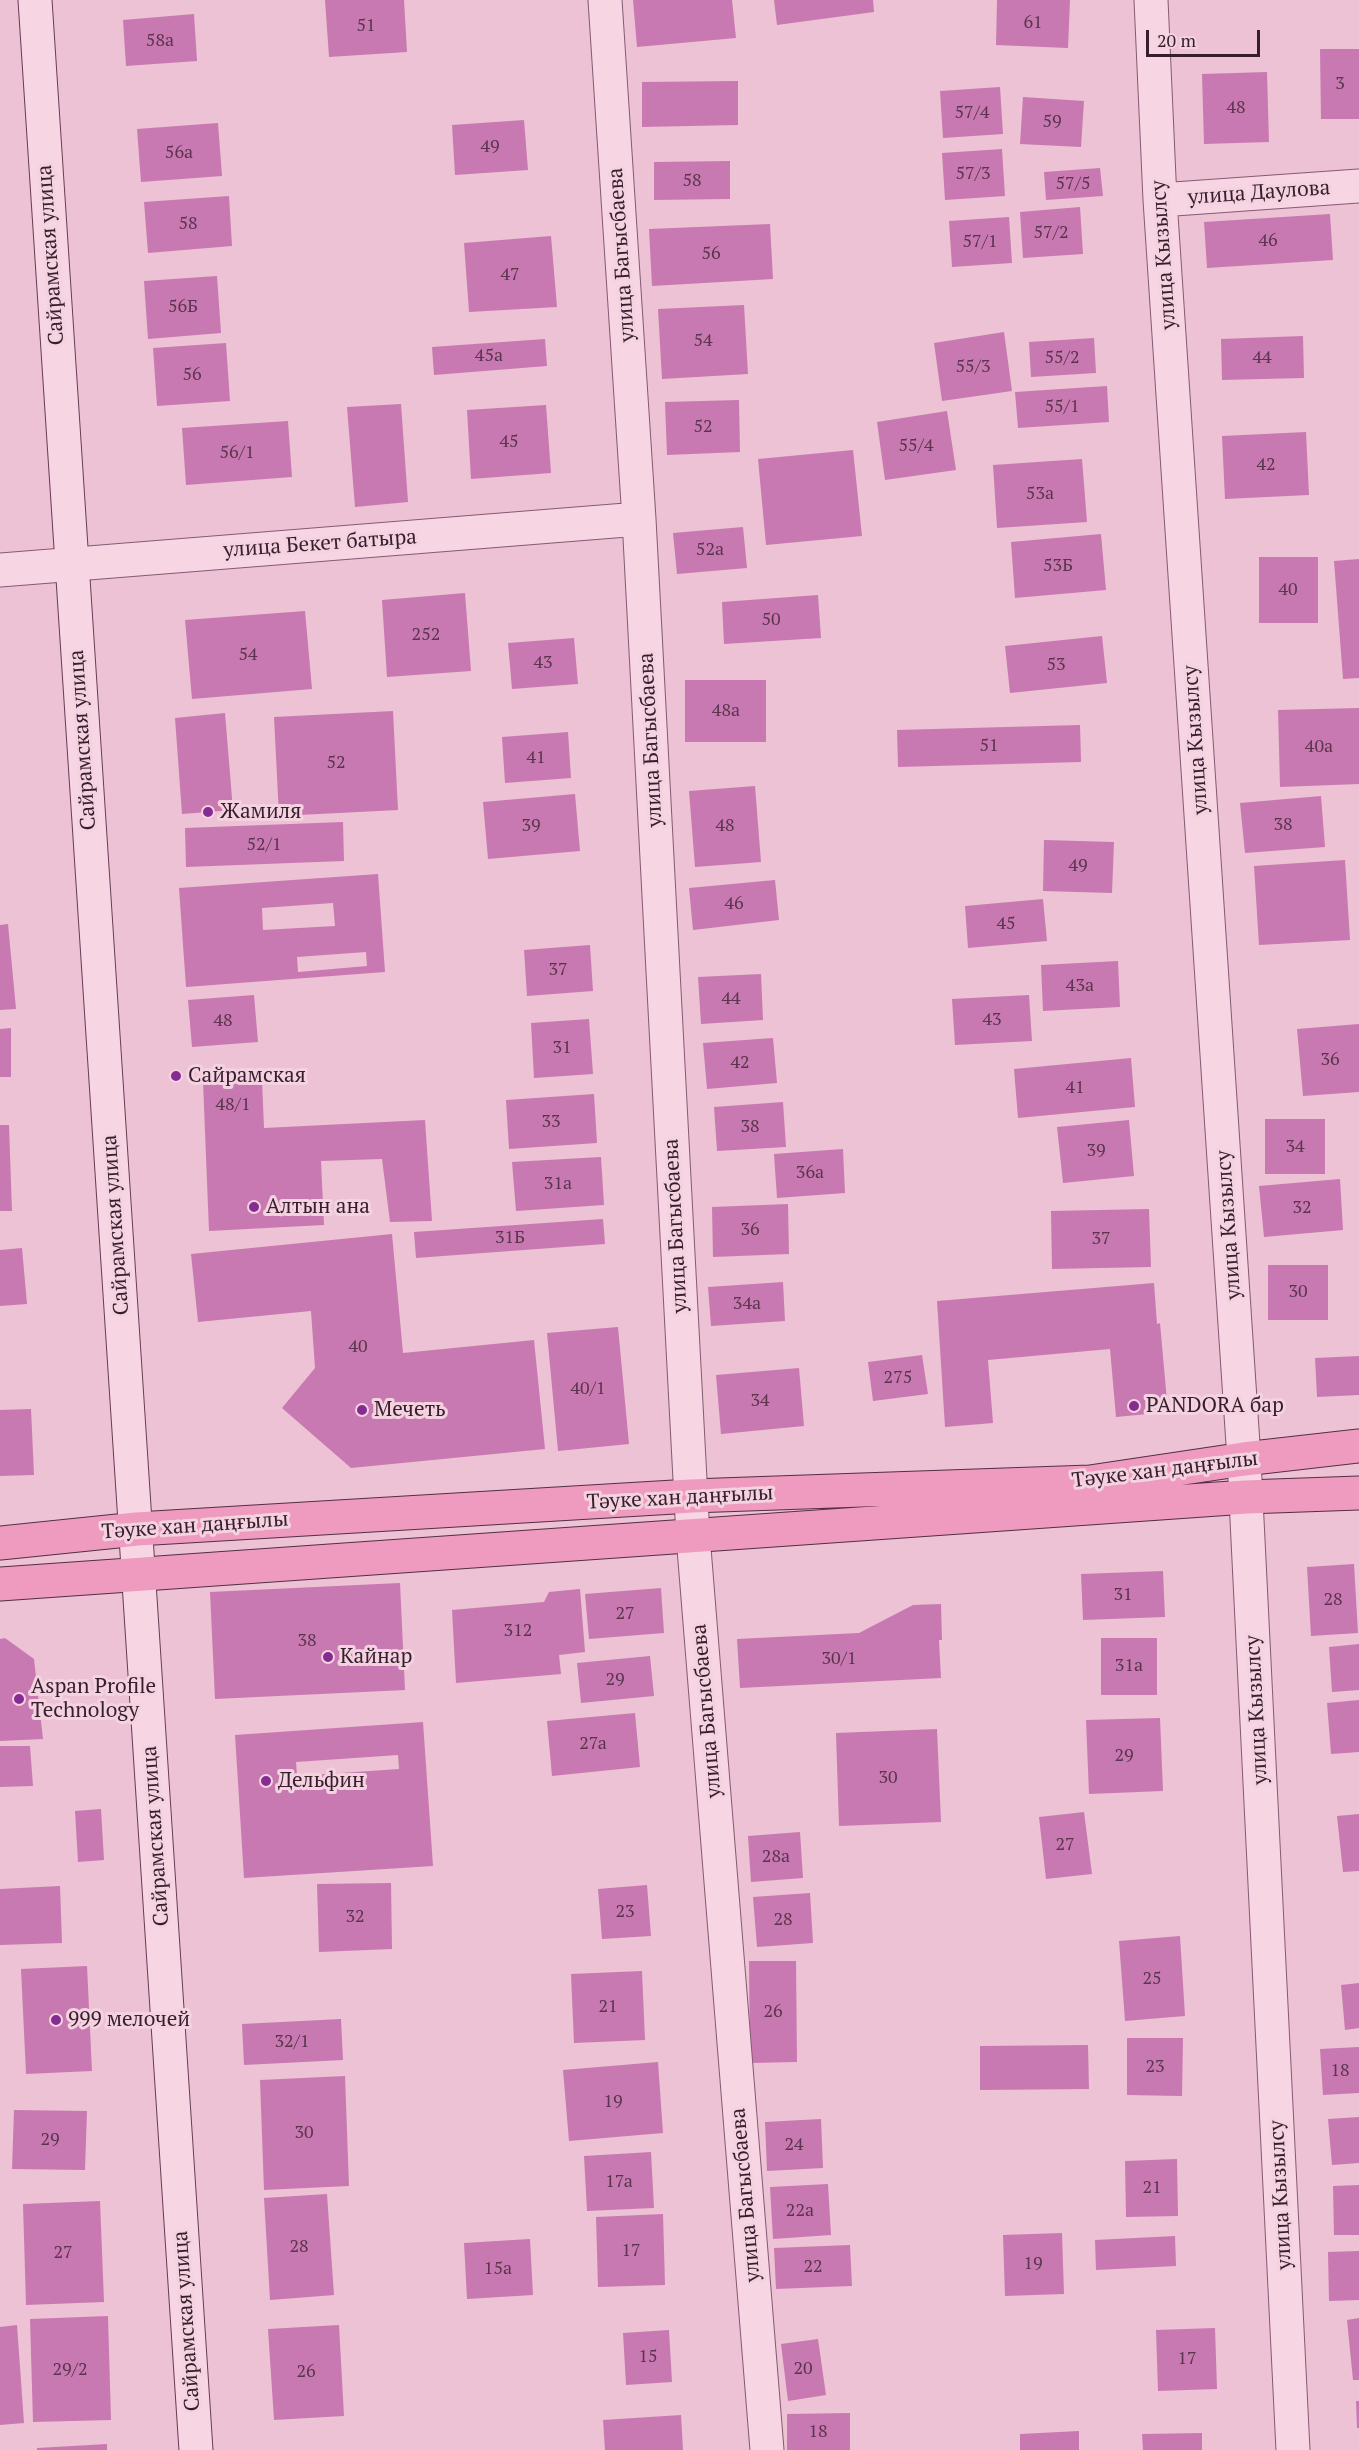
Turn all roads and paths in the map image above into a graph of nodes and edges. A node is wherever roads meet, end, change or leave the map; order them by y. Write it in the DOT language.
graph roads {
  1 [pos="35,0"];
  2 [pos="605,0"];
  3 [pos="1151,0"];
  4 [pos="1359,186"];
  5 [pos="1160,200"];
  6 [pos="639,519"];
  7 [pos="71,564"];
  8 [pos="0,570"];
  9 [pos="1359,1446"];
  10 [pos="1244,1459"];
  11 [pos="1359,1493"];
  12 [pos="691,1496"];
  13 [pos="1262,1496"];
  14 [pos="137,1529"];
  15 [pos="693,1536"];
  16 [pos="0,1543"];
  17 [pos="139,1576"];
  18 [pos="0,1584"];
  19 [pos="196,2450"];
  20 [pos="767,2450"];
  21 [pos="1293,2450"];
  1 -- 7 [label="street, Сайрамская улица"];
  2 -- 6 [label="street, улица Багысбаева"];
  3 -- 5 [label="street, улица Кызылсу"];
  4 -- 5 [label="street, улица Даулова"];
  5 -- 10 [label="street, улица Кызылсу"];
  6 -- 7 [label="street, улица Бекет батыра"];
  6 -- 12 [label="street, улица Багысбаева"];
  7 -- 8 [label="street, улица Бекет батыра"];
  7 -- 14 [label="street, Сайрамская улица"];
  9 -- 10 [label="main road, Тәуке хан даңғылы"];
  10 -- 12 [label="main road, Тәуке хан даңғылы"];
  10 -- 13 [label="street, улица Кызылсу"];
  11 -- 13 [label="main road, Тәуке хан даңғылы"];
  12 -- 14 [label="main road, Тәуке хан даңғылы"];
  12 -- 15 [label="street, улица Багысбаева"];
  13 -- 15 [label="main road, Тәуке хан даңғылы"];
  13 -- 21 [label="street, улица Кызылсу"];
  14 -- 16 [label="main road, Тәуке хан даңғылы"];
  14 -- 17 [label="street, Сайрамская улица"];
  15 -- 17 [label="main road, Тәуке хан даңғылы"];
  15 -- 20 [label="street, улица Багысбаева"];
  17 -- 18 [label="main road, Тәуке хан даңғылы"];
  17 -- 19 [label="street, Сайрамская улица"];
}
